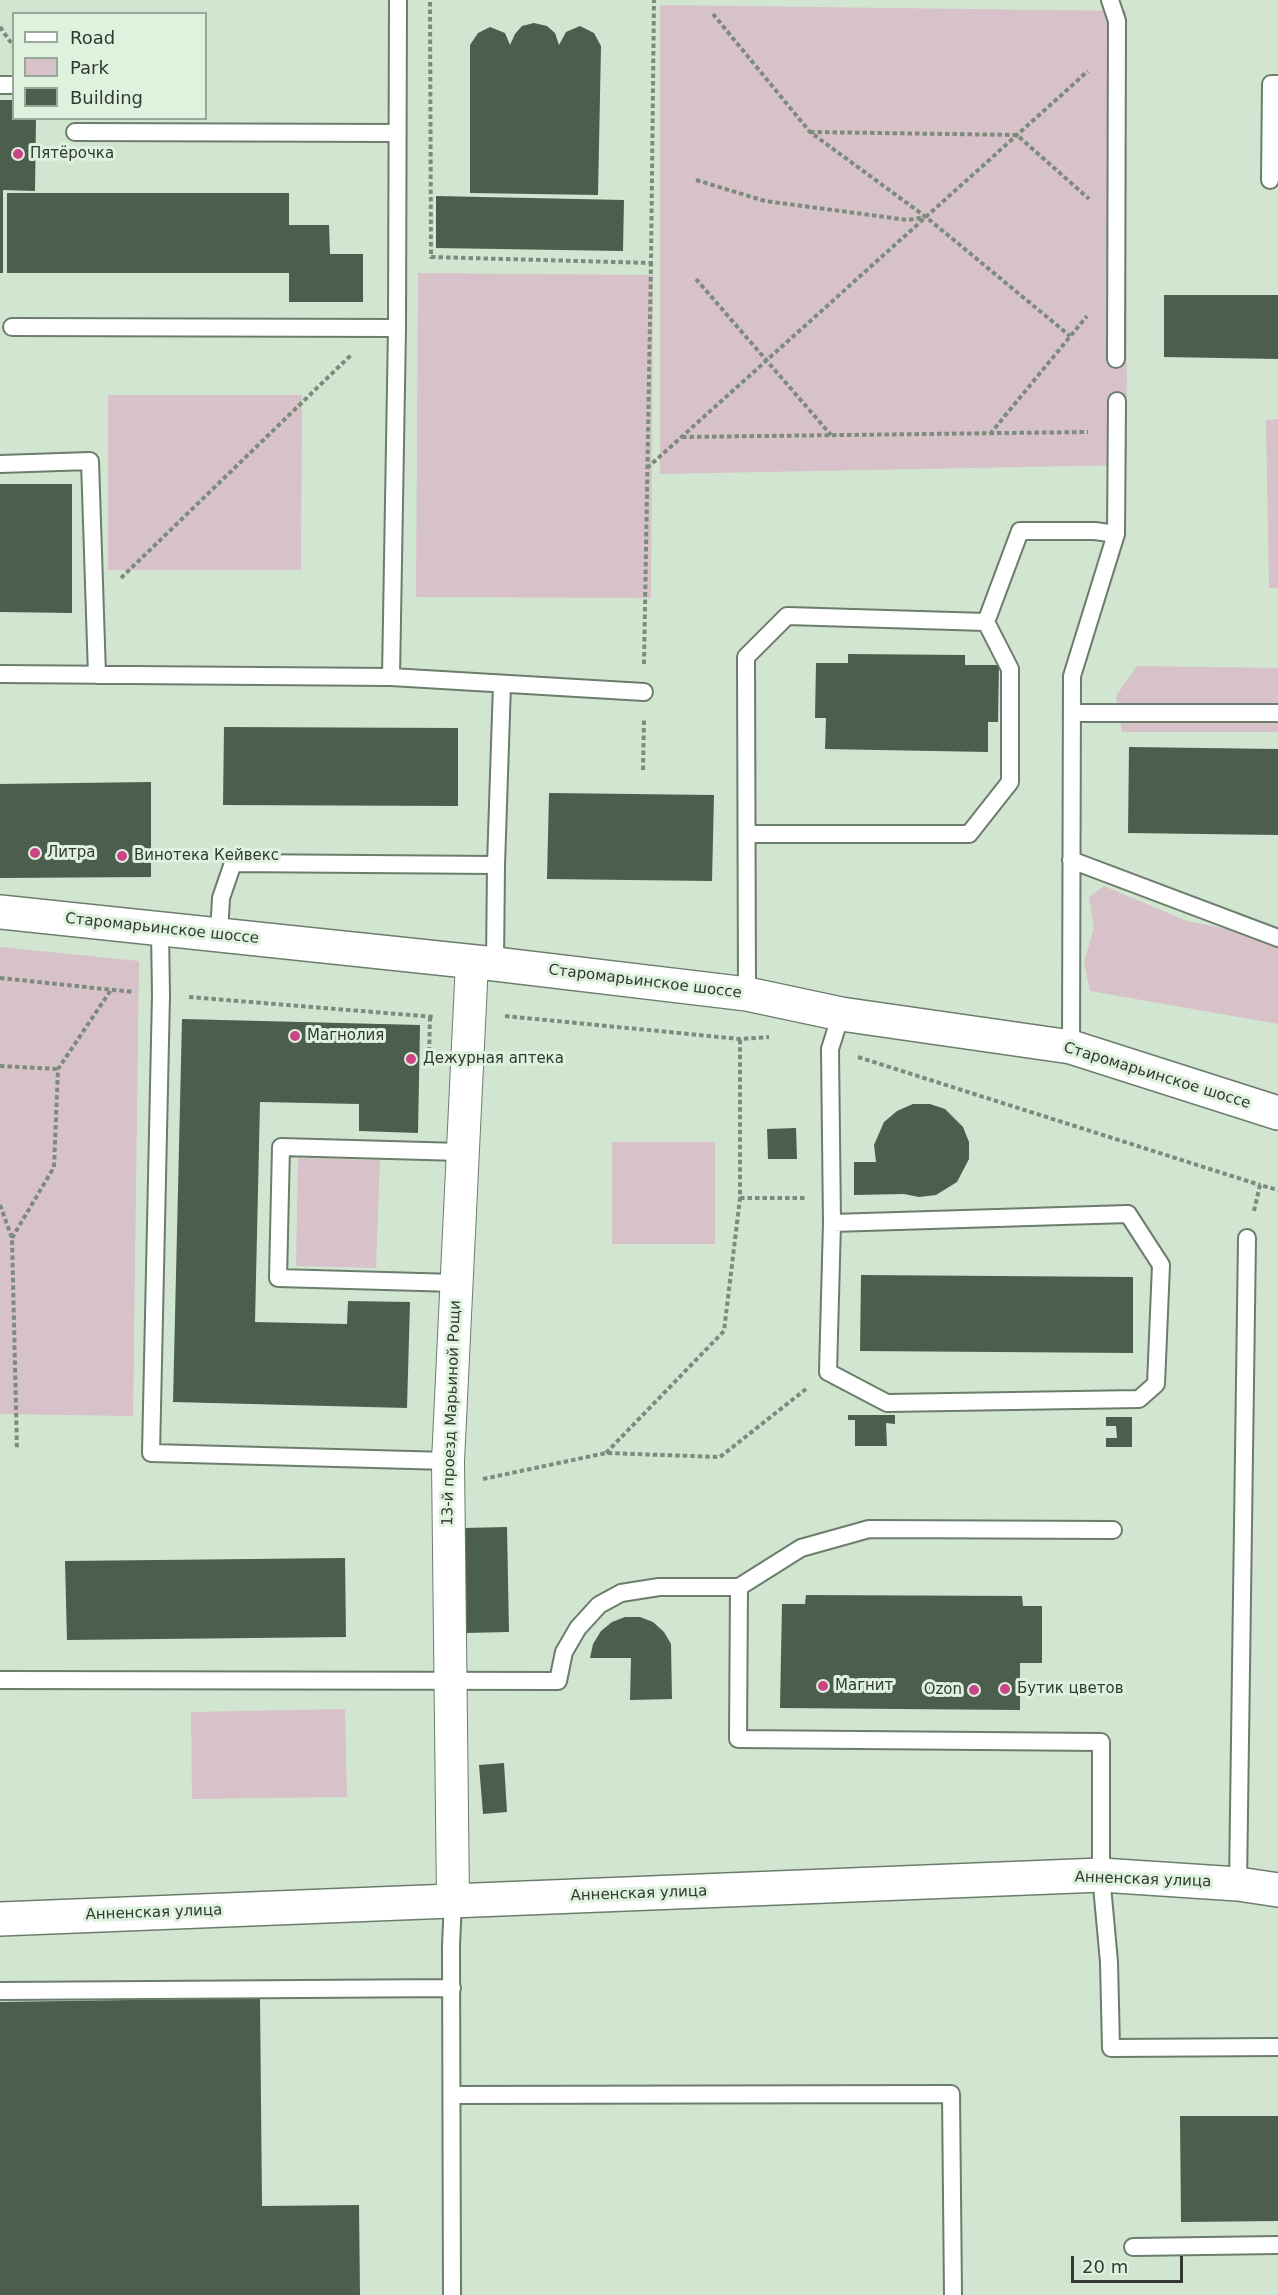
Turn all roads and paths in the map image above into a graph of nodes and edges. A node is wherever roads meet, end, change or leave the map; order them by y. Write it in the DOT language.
graph roads {
  1 [pos="398,0"];
  2 [pos="654,0"];
  3 [pos="1110,0"];
  4 [pos="430,2"];
  5 [pos="713,14"];
  6 [pos="0,27"];
  7 [pos="12,44"];
  8 [pos="1117,45"];
  9 [pos="1278,84"];
  10 [pos="75,132"];
  11 [pos="810,132"];
  12 [pos="398,133"];
  13 [pos="1017,135"];
  14 [pos="696,180"];
  15 [pos="1270,180"];
  16 [pos="1093,203"];
  17 [pos="926,217"];
  18 [pos="651,263"];
  19 [pos="696,279"];
  20 [pos="1092,310"];
  21 [pos="12,327"];
  22 [pos="379,328"];
  23 [pos="397,328"];
  24 [pos="1070,336"];
  25 [pos="1116,359"];
  26 [pos="1117,401"];
  27 [pos="1116,432"];
  28 [pos="990,434"];
  29 [pos="831,435"];
  30 [pos="681,437"];
  31 [pos="0,464"];
  32 [pos="647,468"];
  33 [pos="1116,534"];
  34 [pos="95,603"];
  35 [pos="986,622"];
  36 [pos="0,674"];
  37 [pos="97,675"];
  38 [pos="391,677"];
  39 [pos="502,684"];
  40 [pos="644,692"];
  41 [pos="1072,713"];
  42 [pos="1278,713"];
  43 [pos="643,770"];
  44 [pos="747,834"];
  45 [pos="1071,860"];
  46 [pos="496,865"];
  47 [pos="0,912"];
  48 [pos="160,930"];
  49 [pos="219,934"];
  50 [pos="1278,938"];
  51 [pos="484,963"];
  52 [pos="111,990"];
  53 [pos="747,994"];
  54 [pos="841,1014"];
  55 [pos="505,1016"];
  56 [pos="772,1037"];
  57 [pos="740,1039"];
  58 [pos="1071,1047"];
  59 [pos="830,1049"];
  60 [pos="0,1066"];
  61 [pos="58,1069"];
  62 [pos="1278,1113"];
  63 [pos="461,1152"];
  64 [pos="1260,1185"];
  65 [pos="1278,1190"];
  66 [pos="741,1198"];
  67 [pos="831,1198"];
  68 [pos="0,1205"];
  69 [pos="832,1223"];
  70 [pos="12,1238"];
  71 [pos="1247,1238"];
  72 [pos="456,1283"];
  73 [pos="828,1372"];
  74 [pos="17,1449"];
  75 [pos="606,1453"];
  76 [pos="448,1461"];
  77 [pos="481,1479"];
  78 [pos="1113,1530"];
  79 [pos="739,1587"];
  80 [pos="0,1680"];
  81 [pos="451,1680"];
  82 [pos="1101,1875"];
  83 [pos="1238,1884"];
  84 [pos="1278,1890"];
  85 [pos="453,1902"];
  86 [pos="0,1919"];
  87 [pos="452,1988"];
  88 [pos="0,1991"];
  89 [pos="1278,2047"];
  90 [pos="452,2095"];
  91 [pos="1278,2245"];
  92 [pos="1133,2247"];
  93 [pos="452,2295"];
  94 [pos="953,2295"];
  1 -- 12 [label="lane"];
  2 -- 18 [label="path"];
  3 -- 8 [label="lane"];
  4 -- 18 [label="path"];
  5 -- 11 [label="path"];
  6 -- 7 [label="path"];
  8 -- 13 [label="path"];
  8 -- 25 [label="lane"];
  9 -- 15 [label="lane"];
  10 -- 12 [label="lane"];
  11 -- 13 [label="path"];
  11 -- 17 [label="path"];
  12 -- 23 [label="lane"];
  13 -- 16 [label="path"];
  13 -- 17 [label="path"];
  14 -- 17 [label="path"];
  17 -- 24 [label="path"];
  17 -- 32 [label="path"];
  18 -- 32 [label="path"];
  19 -- 29 [label="path"];
  20 -- 24 [label="path"];
  21 -- 22 [label="lane"];
  22 -- 23 [label="lane"];
  22 -- 34 [label="path"];
  23 -- 38 [label="lane"];
  24 -- 28 [label="path"];
  26 -- 27 [label="lane"];
  27 -- 28 [label="path"];
  27 -- 33 [label="lane"];
  28 -- 29 [label="path"];
  29 -- 30 [label="path"];
  31 -- 34 [label="lane"];
  32 -- 40 [label="path"];
  33 -- 35 [label="lane"];
  33 -- 41 [label="lane"];
  34 -- 37 [label="lane"];
  35 -- 44 [label="lane"];
  35 -- 44 [label="lane"];
  36 -- 37 [label="lane"];
  37 -- 38 [label="lane"];
  38 -- 39 [label="lane"];
  39 -- 40 [label="lane"];
  39 -- 46 [label="lane"];
  40 -- 43 [label="path"];
  41 -- 42 [label="lane"];
  41 -- 45 [label="lane"];
  44 -- 53 [label="lane"];
  45 -- 50 [label="lane"];
  45 -- 58 [label="lane"];
  46 -- 49 [label="lane"];
  46 -- 51 [label="lane"];
  47 -- 48 [label="street, Старомарьинское шоссе"];
  48 -- 49 [label="street, Старомарьинское шоссе"];
  48 -- 76 [label="lane"];
  49 -- 51 [label="street, Старомарьинское шоссе"];
  51 -- 53 [label="street, Старомарьинское шоссе"];
  51 -- 63 [label="street, 13-й проезд Марьиной Рощи"];
  52 -- 61 [label="path"];
  53 -- 54 [label="street, Старомарьинское шоссе"];
  54 -- 58 [label="street, Старомарьинское шоссе"];
  54 -- 59 [label="lane"];
  55 -- 57 [label="path"];
  56 -- 57 [label="path"];
  57 -- 66 [label="path"];
  58 -- 62 [label="street, Старомарьинское шоссе"];
  59 -- 64 [label="path"];
  59 -- 67 [label="lane"];
  60 -- 61 [label="path"];
  61 -- 70 [label="path"];
  63 -- 72 [label="street, 13-й проезд Марьиной Рощи"];
  63 -- 72 [label="lane"];
  64 -- 65 [label="path"];
  64 -- 71 [label="path"];
  66 -- 67 [label="path"];
  66 -- 75 [label="path"];
  67 -- 69 [label="lane"];
  68 -- 70 [label="path"];
  69 -- 73 [label="lane"];
  69 -- 73 [label="lane"];
  70 -- 74 [label="path"];
  71 -- 83 [label="lane"];
  72 -- 76 [label="street, 13-й проезд Марьиной Рощи"];
  73 -- 75 [label="path"];
  75 -- 77 [label="path"];
  76 -- 81 [label="street, 13-й проезд Марьиной Рощи"];
  78 -- 79 [label="lane"];
  79 -- 81 [label="lane"];
  79 -- 82 [label="lane"];
  80 -- 81 [label="lane"];
  81 -- 85 [label="street, 13-й проезд Марьиной Рощи"];
  82 -- 83 [label="street, Анненская улица"];
  82 -- 85 [label="street, Анненская улица"];
  82 -- 89 [label="lane"];
  83 -- 84 [label="street, Анненская улица"];
  85 -- 86 [label="street, Анненская улица"];
  85 -- 87 [label="lane"];
  87 -- 88 [label="lane"];
  87 -- 90 [label="lane"];
  90 -- 93 [label="lane"];
  90 -- 94 [label="lane"];
  91 -- 92 [label="lane"];
}
